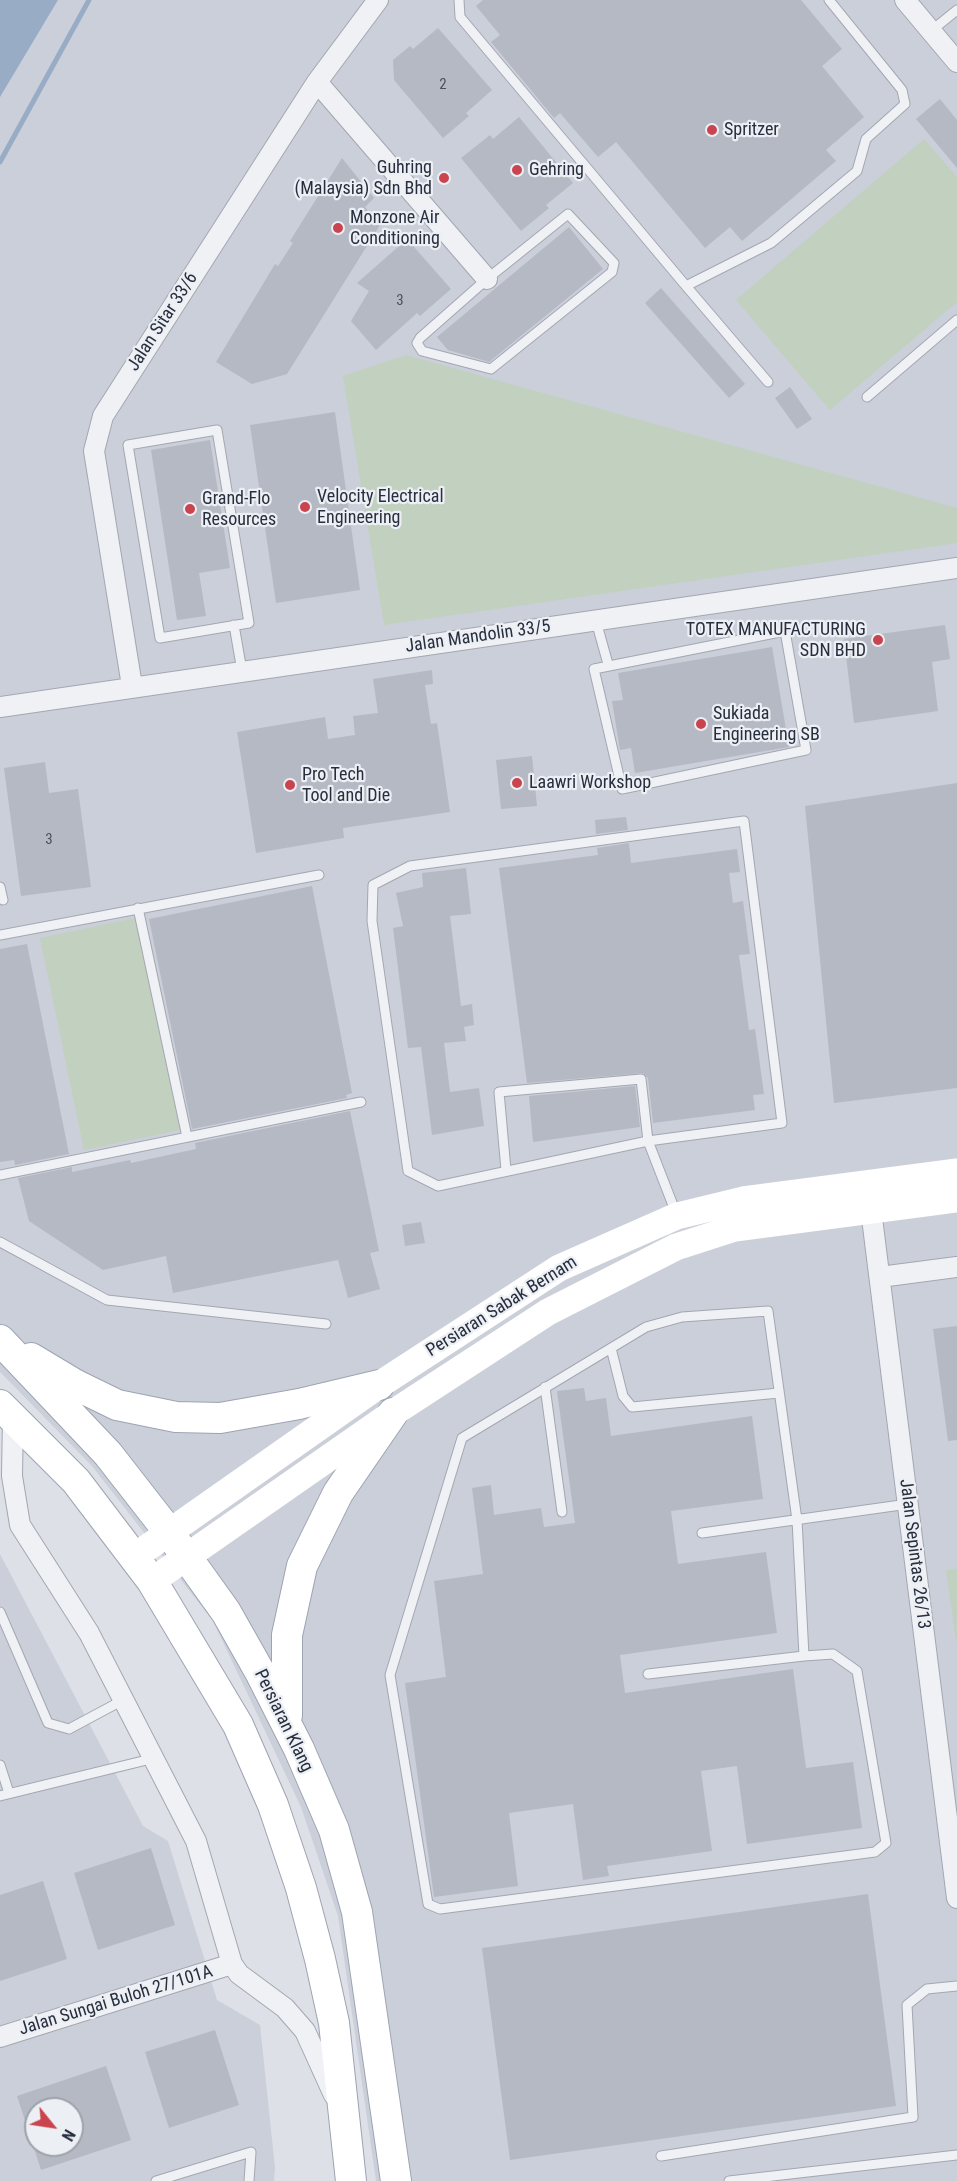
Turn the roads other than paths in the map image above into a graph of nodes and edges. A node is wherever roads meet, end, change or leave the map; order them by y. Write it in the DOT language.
graph roads {
  1 [pos="378,0"];
  2 [pos="459,0"];
  3 [pos="829,0"];
  4 [pos="905,0"];
  5 [pos="957,10"];
  6 [pos="931,31"];
  7 [pos="957,62"];
  8 [pos="317,82"];
  9 [pos="487,279"];
  10 [pos="686,286"];
  11 [pos="957,320"];
  12 [pos="768,382"];
  13 [pos="867,397"];
  14 [pos="957,568"];
  15 [pos="596,620"];
  16 [pos="234,625"];
  17 [pos="608,664"];
  18 [pos="242,671"];
  19 [pos="132,686"];
  20 [pos="0,707"];
  21 [pos="319,875"];
  22 [pos="0,887"];
  23 [pos="3,900"];
  24 [pos="138,908"];
  25 [pos="0,934"];
  26 [pos="361,1102"];
  27 [pos="187,1137"];
  28 [pos="648,1142"];
  29 [pos="506,1170"];
  30 [pos="957,1172"];
  31 [pos="0,1175"];
  32 [pos="957,1199"];
  33 [pos="872,1210"];
  34 [pos="677,1216"];
  35 [pos="1,1244"];
  36 [pos="957,1267"];
  37 [pos="880,1277"];
  38 [pos="326,1324"];
  39 [pos="0,1338"];
  40 [pos="611,1348"];
  41 [pos="379,1384"];
  42 [pos="545,1388"];
  43 [pos="779,1393"];
  44 [pos="7,1411"];
  45 [pos="393,1413"];
  46 [pos="908,1504"];
  47 [pos="562,1512"];
  48 [pos="797,1520"];
  49 [pos="168,1531"];
  50 [pos="702,1533"];
  51 [pos="186,1556"];
  52 [pos="134,1557"];
  53 [pos="152,1581"];
  54 [pos="0,1612"];
  55 [pos="804,1656"];
  56 [pos="648,1674"];
  57 [pos="125,1699"];
  58 [pos="290,1733"];
  59 [pos="155,1758"];
  60 [pos="0,1765"];
  61 [pos="5,1795"];
  62 [pos="957,1898"];
  63 [pos="232,1964"];
  64 [pos="957,1986"];
  65 [pos="0,2037"];
  66 [pos="342,2114"];
  67 [pos="957,2155"];
  68 [pos="661,2156"];
  69 [pos="156,2181"];
  70 [pos="249,2181"];
  71 [pos="351,2181"];
  72 [pos="396,2181"];
  73 [pos="729,2181"];
  1 -- 8 [label="street, Jalan Sitar 33/6"];
  2 -- 10 [label="lane"];
  3 -- 10 [label="lane"];
  4 -- 6 [label="street"];
  5 -- 6 [label="lane"];
  6 -- 7 [label="street"];
  8 -- 9 [label="street"];
  8 -- 19 [label="street, Jalan Sitar 33/6"];
  9 -- 9 [label="lane"];
  10 -- 12 [label="lane"];
  11 -- 13 [label="lane"];
  14 -- 15 [label="street, Jalan Mandolin 33/5"];
  15 -- 17 [label="lane"];
  15 -- 18 [label="street, Jalan Mandolin 33/5"];
  16 -- 16 [label="lane"];
  16 -- 18 [label="lane"];
  17 -- 17 [label="lane"];
  18 -- 19 [label="street, Jalan Mandolin 33/5"];
  19 -- 20 [label="street, Jalan Mandolin 33/5"];
  21 -- 24 [label="lane"];
  22 -- 23 [label="lane"];
  24 -- 25 [label="lane"];
  24 -- 27 [label="lane"];
  26 -- 27 [label="lane"];
  27 -- 31 [label="lane"];
  28 -- 29 [label="lane"];
  28 -- 29 [label="lane"];
  28 -- 29 [label="lane"];
  28 -- 34 [label="lane"];
  30 -- 34 [label="street, Persiaran Sabak Bernam"];
  32 -- 33 [label="street, Persiaran Sabak Bernam"];
  33 -- 37 [label="street, Jalan Sepintas 26/13"];
  33 -- 45 [label="street, Persiaran Sabak Bernam"];
  34 -- 41 [label="street, Persiaran Sabak Bernam"];
  35 -- 38 [label="lane"];
  36 -- 37 [label="street"];
  37 -- 46 [label="street, Jalan Sepintas 26/13"];
  39 -- 41 [label="main road"];
  39 -- 49 [label="main road, Persiaran Klang"];
  40 -- 42 [label="lane"];
  40 -- 43 [label="lane"];
  40 -- 43 [label="lane"];
  41 -- 49 [label="street, Persiaran Sabak Bernam"];
  42 -- 47 [label="lane"];
  42 -- 55 [label="lane"];
  43 -- 48 [label="lane"];
  44 -- 52 [label="main road"];
  44 -- 57 [label="street"];
  45 -- 51 [label="street, Persiaran Sabak Bernam"];
  45 -- 58 [label="main road"];
  46 -- 48 [label="lane"];
  46 -- 62 [label="street, Jalan Sepintas 26/13"];
  48 -- 50 [label="lane"];
  48 -- 55 [label="lane"];
  49 -- 51 [label="main road, Persiaran Klang"];
  49 -- 52 [label="street, Persiaran Sabak Bernam"];
  51 -- 53 [label="street, Persiaran Sabak Bernam"];
  51 -- 58 [label="main road, Persiaran Klang"];
  52 -- 53 [label="main road"];
  53 -- 66 [label="main road"];
  54 -- 57 [label="lane"];
  55 -- 56 [label="lane"];
  57 -- 59 [label="street"];
  58 -- 72 [label="main road, Persiaran Klang"];
  59 -- 61 [label="lane"];
  59 -- 63 [label="street"];
  60 -- 61 [label="lane"];
  63 -- 65 [label="street, Jalan Sungai Buloh 27/101A"];
  63 -- 66 [label="street"];
  64 -- 68 [label="lane"];
  66 -- 71 [label="main road"];
  67 -- 73 [label="lane"];
  69 -- 70 [label="lane"];
}
